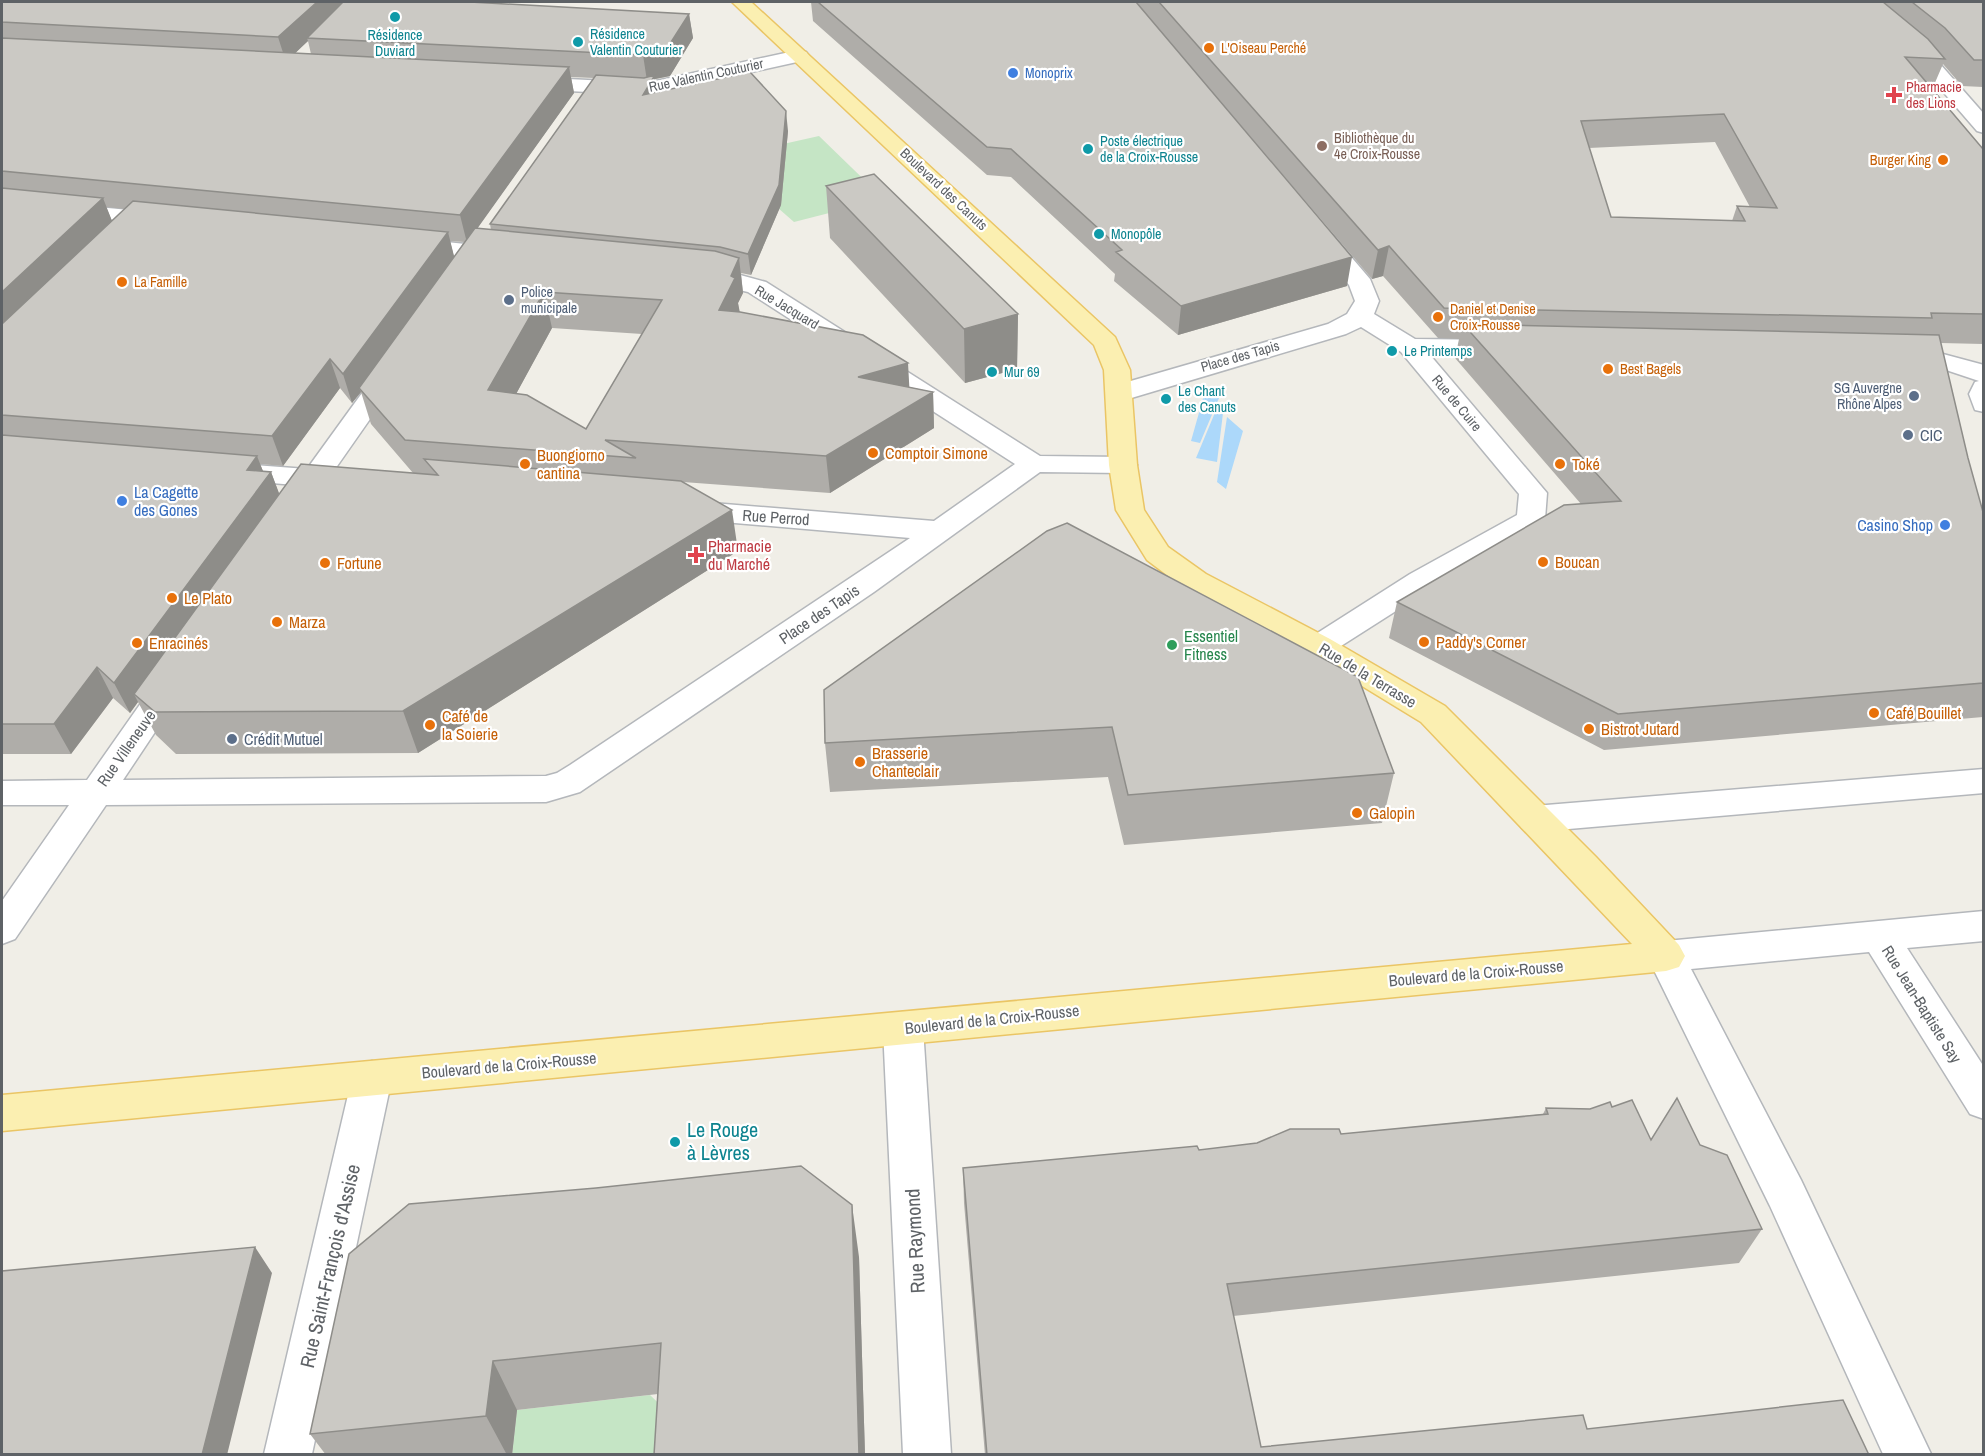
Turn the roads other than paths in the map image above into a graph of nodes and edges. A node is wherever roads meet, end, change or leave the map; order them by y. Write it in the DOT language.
graph roads {
  1 [pos="741,2"];
  2 [pos="1857,2"];
  3 [pos="799,56"];
  4 [pos="509,81"];
  5 [pos="592,86"];
  6 [pos="1962,101"];
  7 [pos="1983,101"];
  8 [pos="576,110"];
  9 [pos="1983,127"];
  10 [pos="2,205"];
  11 [pos="138,218"];
  12 [pos="1308,220"];
  13 [pos="185,223"];
  14 [pos="120,235"];
  15 [pos="480,242"];
  16 [pos="385,243"];
  17 [pos="530,257"];
  18 [pos="677,272"];
  19 [pos="454,279"];
  20 [pos="1360,316"];
  21 [pos="407,347"];
  22 [pos="1410,347"];
  23 [pos="1528,349"];
  24 [pos="1874,357"];
  25 [pos="1983,375"];
  26 [pos="1983,388"];
  27 [pos="1119,393"];
  28 [pos="1983,404"];
  29 [pos="1034,464"];
  30 [pos="1123,465"];
  31 [pos="203,469"];
  32 [pos="315,478"];
  33 [pos="358,482"];
  34 [pos="668,508"];
  35 [pos="286,519"];
  36 [pos="940,531"];
  37 [pos="1319,646"];
  38 [pos="186,662"];
  39 [pos="1983,781"];
  40 [pos="95,792"];
  41 [pos="2,793"];
  42 [pos="1534,819"];
  43 [pos="1983,926"];
  44 [pos="2,929"];
  45 [pos="1880,936"];
  46 [pos="1666,956"];
  47 [pos="903,1028"];
  48 [pos="372,1078"];
  49 [pos="1983,1102"];
  50 [pos="2,1113"];
  51 [pos="288,1455"];
  52 [pos="927,1455"];
  53 [pos="1907,1455"];
  1 -- 3 [label="main road, Boulevard des Canuts"];
  2 -- 6 [label="street"];
  3 -- 5 [label="street, Rue Valentin Couturier"];
  3 -- 27 [label="main road, Boulevard des Canuts"];
  4 -- 5 [label="street, Rue Valentin Couturier"];
  5 -- 8 [label="street"];
  6 -- 7 [label="street"];
  6 -- 9 [label="street"];
  10 -- 11 [label="street"];
  11 -- 13 [label="street"];
  11 -- 14 [label="street"];
  12 -- 20 [label="street"];
  15 -- 16 [label="street"];
  15 -- 17 [label="street"];
  15 -- 19 [label="street"];
  18 -- 29 [label="street, Rue Jacquard"];
  20 -- 22 [label="street, Rue de Cuire"];
  20 -- 27 [label="street, Place des Tapis"];
  21 -- 32 [label="street"];
  22 -- 23 [label="street"];
  22 -- 37 [label="street, Rue de Cuire"];
  24 -- 25 [label="street"];
  26 -- 28 [label="street"];
  27 -- 30 [label="main road, Rue de la Terrasse"];
  29 -- 30 [label="street"];
  29 -- 36 [label="street, Place des Tapis"];
  30 -- 37 [label="main road, Rue de la Terrasse"];
  31 -- 32 [label="street"];
  32 -- 33 [label="street"];
  32 -- 35 [label="street"];
  34 -- 36 [label="street, Rue Perrod"];
  36 -- 40 [label="street, Place des Tapis"];
  37 -- 42 [label="main road, Rue de la Terrasse"];
  38 -- 40 [label="street, Rue Villeneuve"];
  39 -- 42 [label="street"];
  40 -- 41 [label="street"];
  40 -- 44 [label="street"];
  42 -- 46 [label="main road, Rue de la Terrasse"];
  43 -- 45 [label="street, Boulevard de la Croix-Rousse"];
  45 -- 46 [label="street, Boulevard de la Croix-Rousse"];
  45 -- 49 [label="street, Rue Jean-Baptiste Say"];
  46 -- 47 [label="main road, Boulevard de la Croix-Rousse"];
  46 -- 53 [label="street"];
  47 -- 48 [label="main road, Boulevard de la Croix-Rousse"];
  47 -- 52 [label="street, Rue Raymond"];
  48 -- 50 [label="main road, Boulevard de la Croix-Rousse"];
  48 -- 51 [label="street, Rue Saint-François d'Assise"];
}
